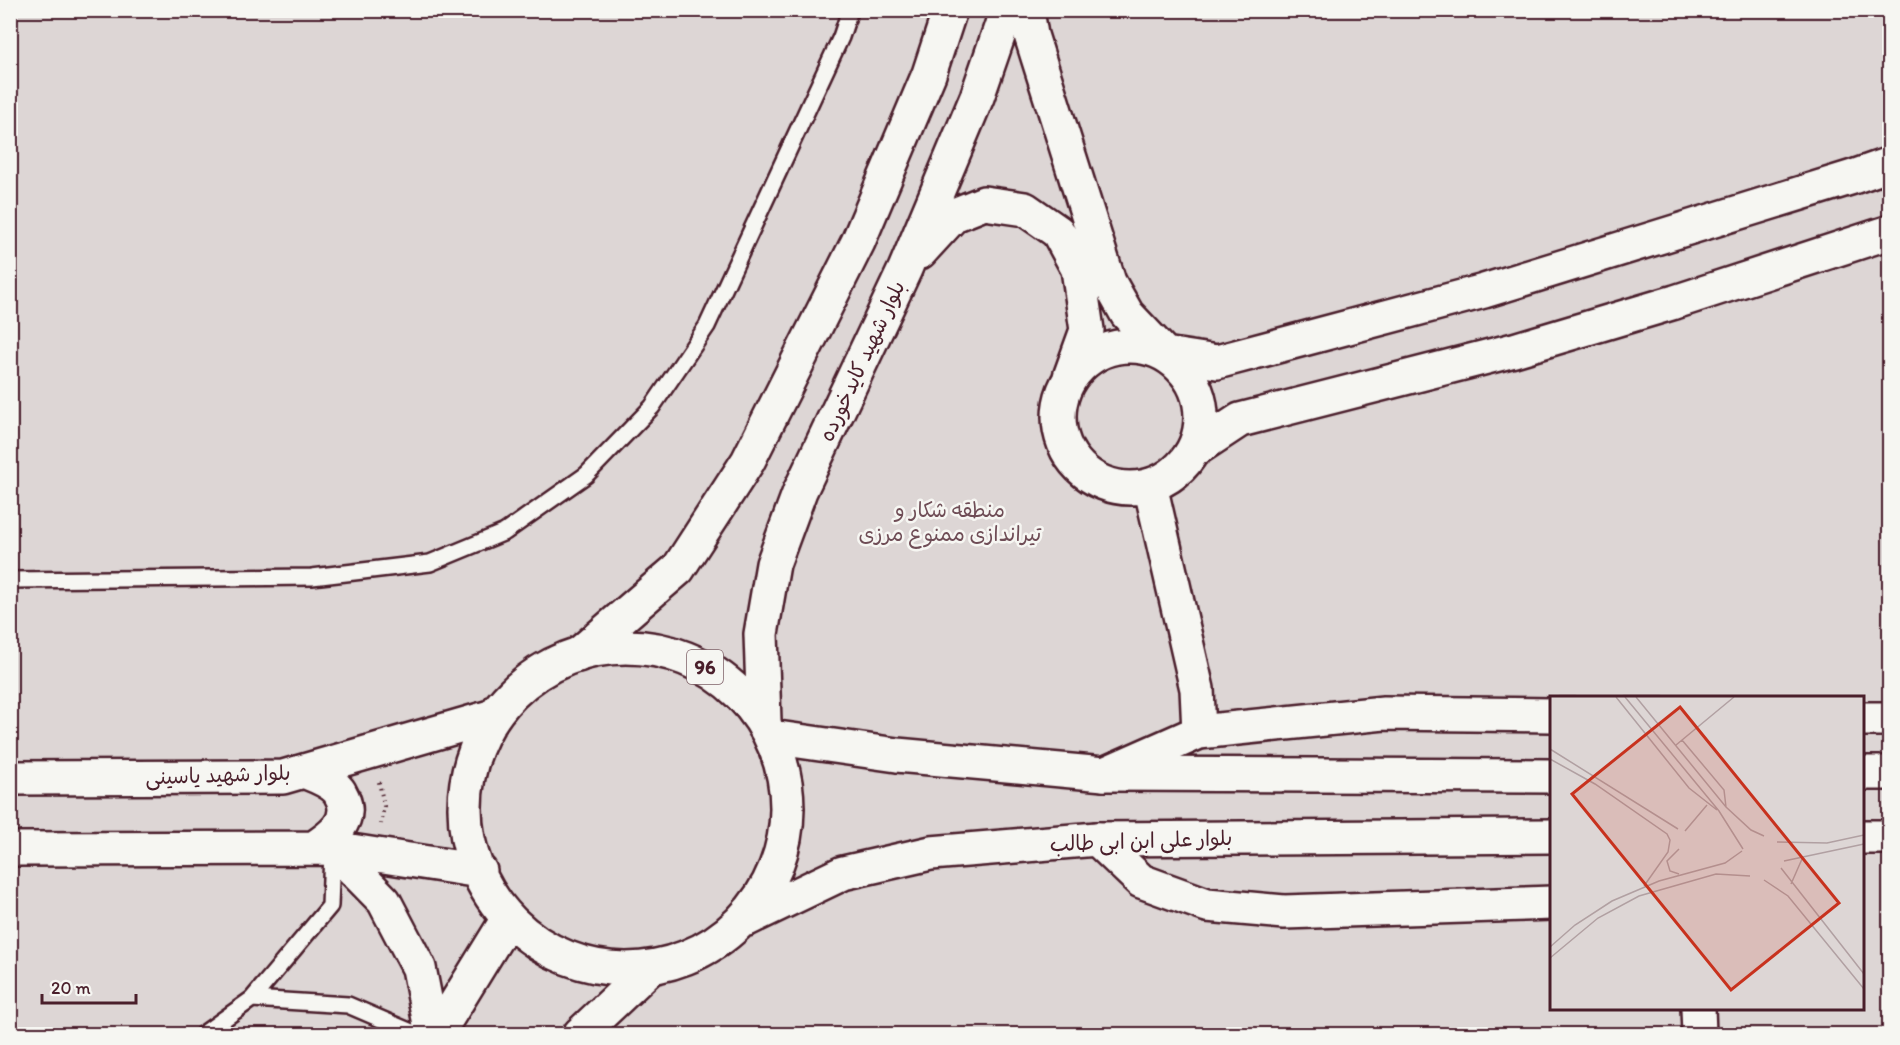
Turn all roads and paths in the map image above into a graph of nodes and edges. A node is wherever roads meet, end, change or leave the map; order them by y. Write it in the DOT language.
graph roads {
  1 [pos="850,10"];
  2 [pos="950,10"];
  3 [pos="1007,10"];
  4 [pos="1027,10"];
  5 [pos="1890,164"];
  6 [pos="1890,232"];
  7 [pos="905,269"];
  8 [pos="1165,354"];
  9 [pos="1068,382"];
  10 [pos="1193,451"];
  11 [pos="1150,485"];
  12 [pos="10,580"];
  13 [pos="578,655"];
  14 [pos="1550,715"];
  15 [pos="490,717"];
  16 [pos="1864,718"];
  17 [pos="1890,719"];
  18 [pos="767,729"];
  19 [pos="1199,732"];
  20 [pos="306,772"];
  21 [pos="1864,773"];
  22 [pos="1890,773"];
  23 [pos="1104,774"];
  24 [pos="1550,776"];
  25 [pos="10,778"];
  26 [pos="1550,836"];
  27 [pos="1864,837"];
  28 [pos="1890,837"];
  29 [pos="1097,839"];
  30 [pos="323,848"];
  31 [pos="10,849"];
  32 [pos="480,871"];
  33 [pos="1550,903"];
  34 [pos="506,922"];
  35 [pos="743,922"];
  36 [pos="649,969"];
  37 [pos="252,999"];
  38 [pos="1698,1009"];
  39 [pos="203,1035"];
  40 [pos="416,1035"];
  41 [pos="432,1035"];
  42 [pos="437,1035"];
  43 [pos="580,1035"];
  44 [pos="1699,1035"];
  1 -- 12 [label="lane"];
  2 -- 13 [label="street"];
  3 -- 7 [label="street, بلوار شهید کایدخورده"];
  4 -- 8 [label="street"];
  5 -- 8 [label="street"];
  6 -- 10 [label="street"];
  7 -- 9 [label="street"];
  7 -- 18 [label="street, بلوار شهید کایدخورده"];
  8 -- 9 [label="street"];
  8 -- 10 [label="street"];
  9 -- 11 [label="street"];
  10 -- 11 [label="street"];
  11 -- 19 [label="street"];
  13 -- 15 [label="street, 96"];
  13 -- 18 [label="street, 96"];
  14 -- 19 [label="street"];
  15 -- 20 [label="street, بلوار شهید یاسینی"];
  15 -- 32 [label="street, 96"];
  16 -- 17 [label="street"];
  18 -- 23 [label="street"];
  18 -- 35 [label="street, 96"];
  19 -- 23 [label="street"];
  20 -- 25 [label="street, بلوار شهید یاسینی"];
  20 -- 30 [label="street"];
  21 -- 22 [label="street"];
  23 -- 24 [label="street"];
  26 -- 29 [label="street, بلوار علی ابن ابی طالب / 96"];
  27 -- 28 [label="street"];
  29 -- 33 [label="street"];
  29 -- 35 [label="street, بلوار علی ابن ابی طالب / 96"];
  30 -- 31 [label="street"];
  30 -- 32 [label="street"];
  30 -- 37 [label="lane"];
  30 -- 41 [label="street"];
  32 -- 34 [label="street, 96"];
  34 -- 36 [label="street, 96"];
  34 -- 42 [label="street"];
  35 -- 36 [label="street, 96"];
  36 -- 43 [label="street, 96"];
  37 -- 39 [label="lane"];
  37 -- 40 [label="lane"];
  38 -- 44 [label="street"];
}
